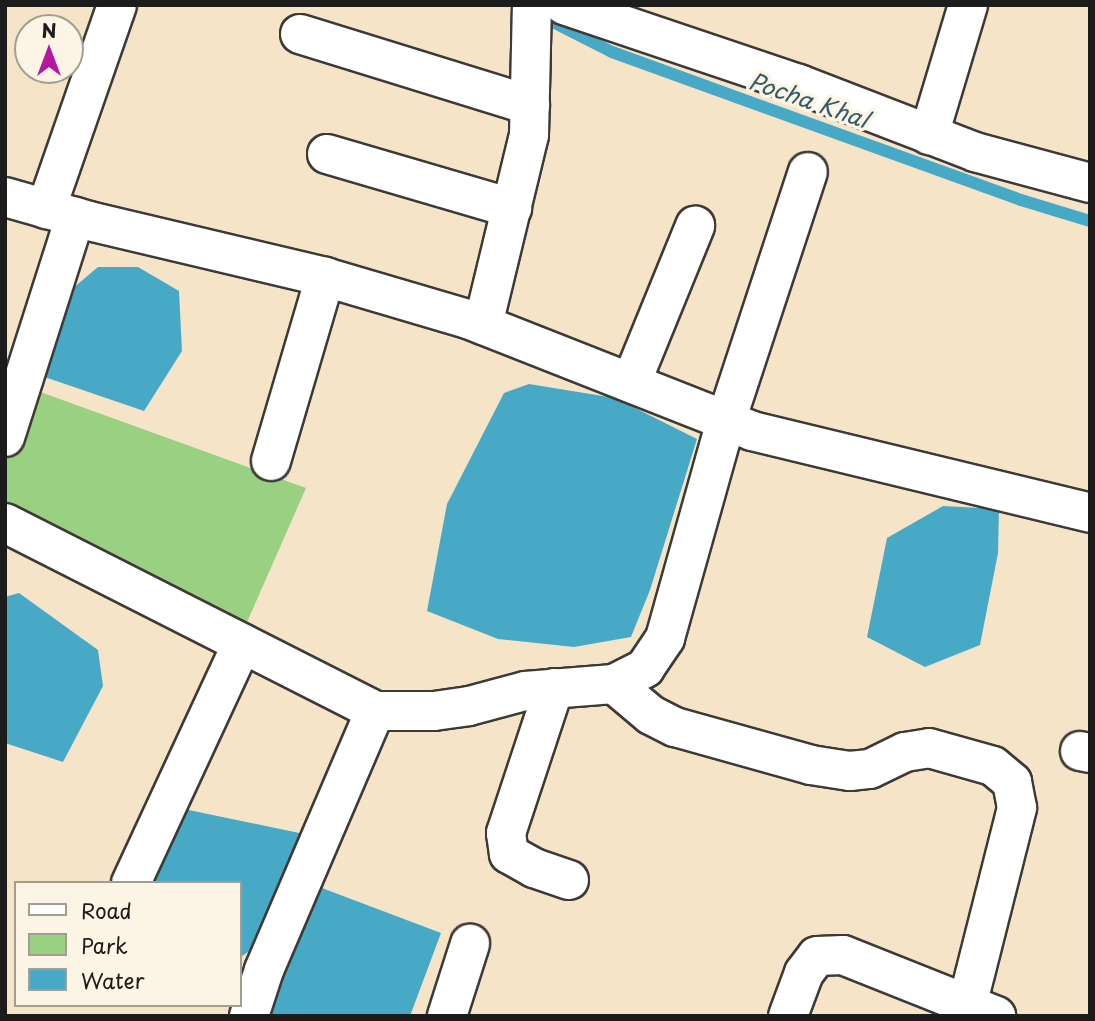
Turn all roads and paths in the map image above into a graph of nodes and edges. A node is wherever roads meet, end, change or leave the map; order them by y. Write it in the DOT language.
graph roads {
  1 [pos="117,5"];
  2 [pos="968,5"];
  3 [pos="543,11"];
  4 [pos="300,34"];
  5 [pos="530,105"];
  6 [pos="929,135"];
  7 [pos="327,154"];
  8 [pos="808,172"];
  9 [pos="1090,183"];
  10 [pos="5,197"];
  11 [pos="512,208"];
  12 [pos="61,213"];
  13 [pos="695,226"];
  14 [pos="325,277"];
  15 [pos="483,325"];
  16 [pos="631,383"];
  17 [pos="726,421"];
  18 [pos="5,437"];
  19 [pos="271,461"];
  20 [pos="1090,513"];
  21 [pos="5,523"];
  22 [pos="242,644"];
  23 [pos="614,684"];
  24 [pos="554,688"];
  25 [pos="375,711"];
  26 [pos="569,880"];
  27 [pos="132,881"];
  28 [pos="470,944"];
  29 [pos="249,993"];
  30 [pos="982,1010"];
  31 [pos="447,1016"];
  32 [pos="788,1016"];
  1 -- 12 [label="street"];
  2 -- 6 [label="street"];
  3 -- 5 [label="street"];
  3 -- 6 [label="street"];
  4 -- 5 [label="street"];
  5 -- 11 [label="street"];
  6 -- 9 [label="street"];
  7 -- 11 [label="street"];
  8 -- 17 [label="street"];
  10 -- 12 [label="street"];
  11 -- 15 [label="street"];
  12 -- 14 [label="street"];
  12 -- 18 [label="street"];
  13 -- 16 [label="street"];
  14 -- 15 [label="street"];
  14 -- 19 [label="street"];
  15 -- 16 [label="street"];
  16 -- 17 [label="street"];
  17 -- 20 [label="street"];
  17 -- 23 [label="street"];
  21 -- 22 [label="street"];
  22 -- 25 [label="street"];
  22 -- 27 [label="street"];
  23 -- 24 [label="street"];
  23 -- 30 [label="street"];
  24 -- 25 [label="street"];
  24 -- 26 [label="street"];
  25 -- 29 [label="street"];
  28 -- 31 [label="street"];
  30 -- 32 [label="street"];
}
